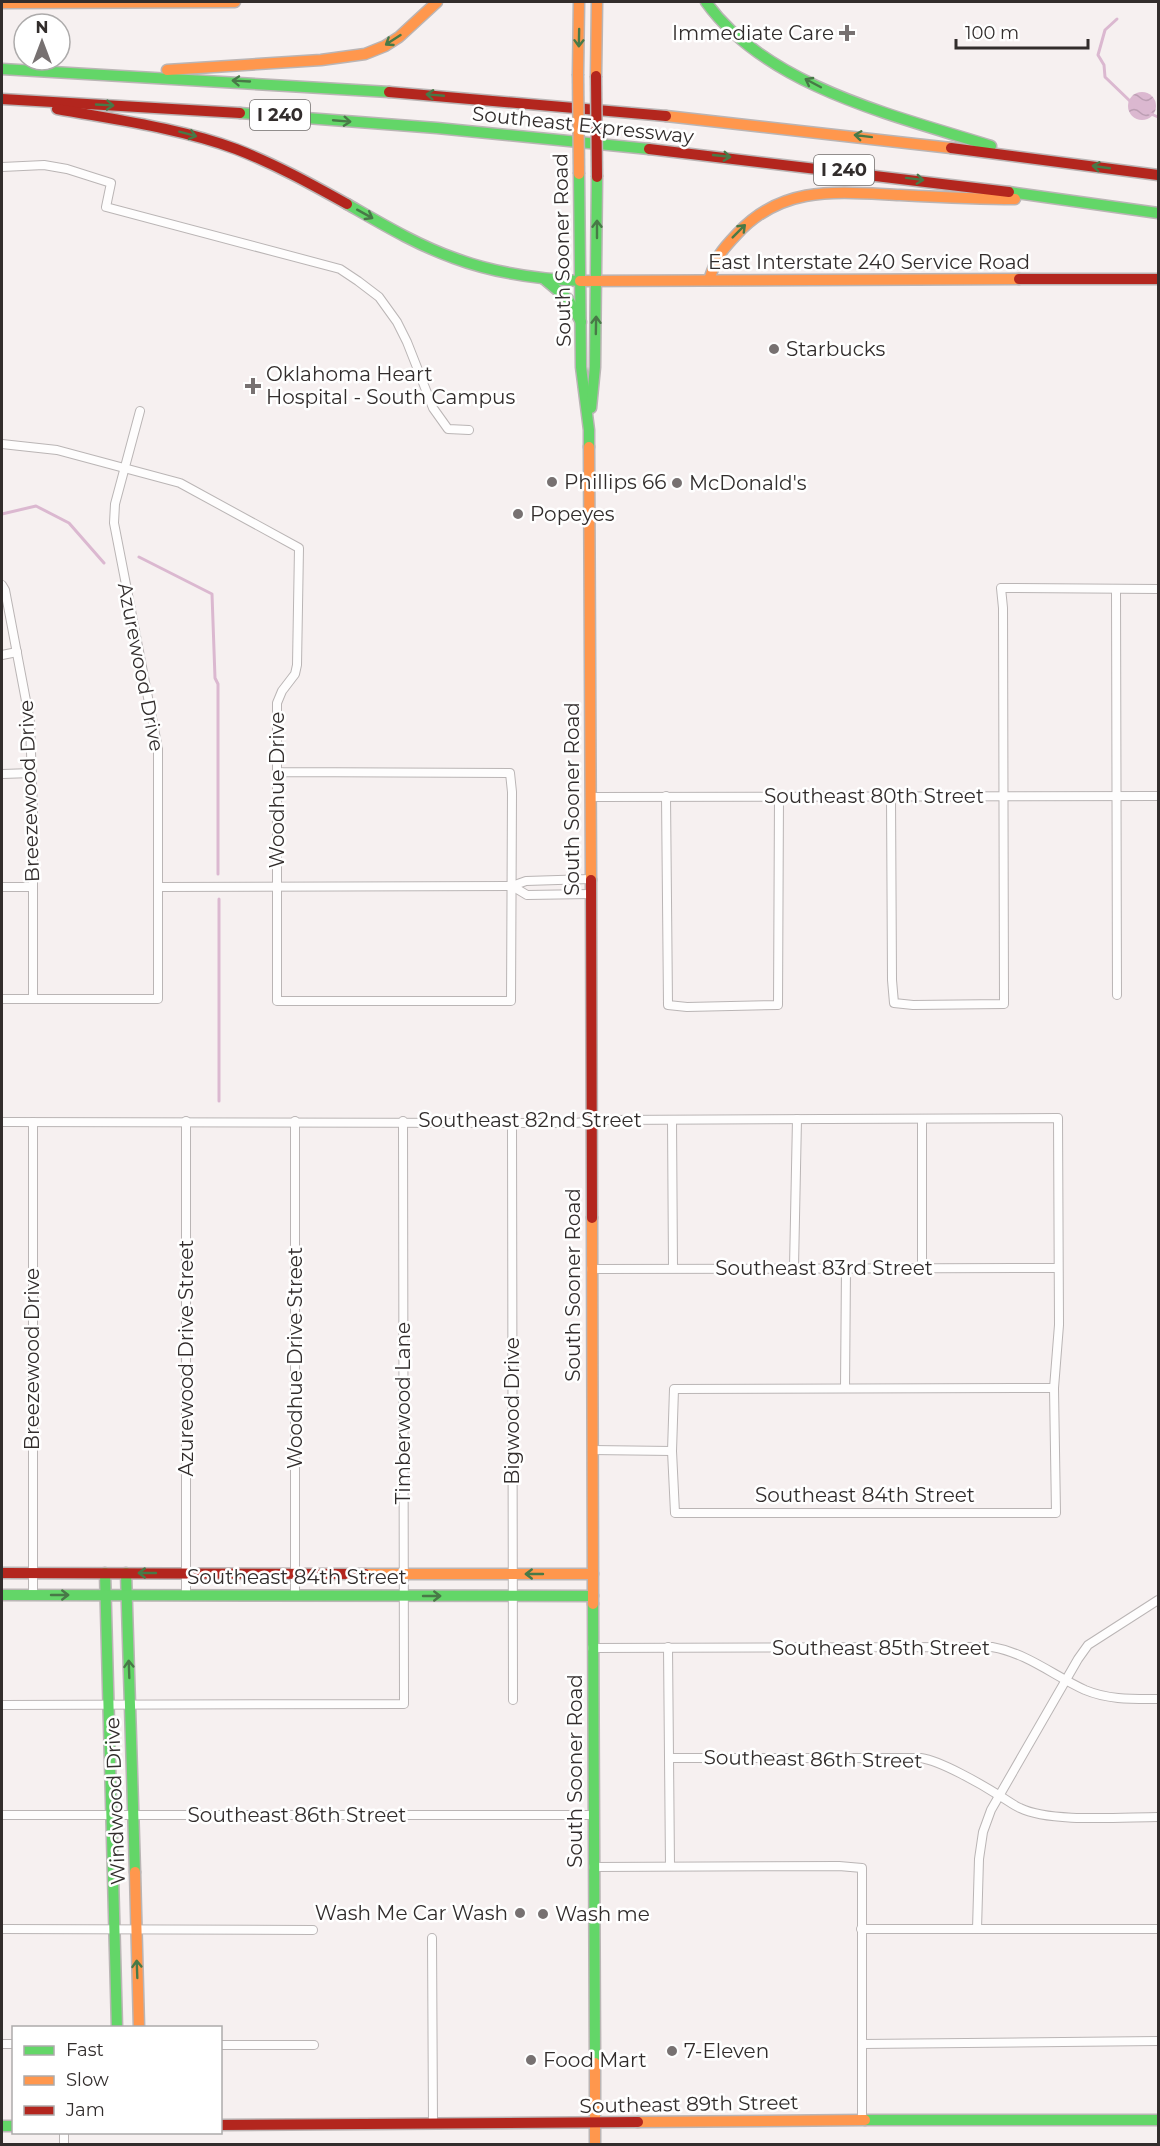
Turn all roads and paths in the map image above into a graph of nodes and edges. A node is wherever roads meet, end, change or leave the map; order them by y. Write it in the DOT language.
graph roads {
  1 [pos="235,2"];
  2 [pos="437,2"];
  3 [pos="579,2"];
  4 [pos="597,2"];
  5 [pos="706,2"];
  6 [pos="2,3"];
  7 [pos="2,69"];
  8 [pos="124,74"];
  9 [pos="3,99"];
  10 [pos="1025,156"];
  11 [pos="2,167"];
  12 [pos="1158,175"];
  13 [pos="1066,200"];
  14 [pos="1158,213"];
  15 [pos="544,279"];
  16 [pos="1158,279"];
  17 [pos="709,280"];
  18 [pos="580,281"];
  19 [pos="597,282"];
  20 [pos="581,322"];
  21 [pos="140,411"];
  22 [pos="589,426"];
  23 [pos="469,430"];
  24 [pos="2,444"];
  25 [pos="125,468"];
  26 [pos="2,585"];
  27 [pos="1158,589"];
  28 [pos="1116,590"];
  29 [pos="17,652"];
  30 [pos="2,655"];
  31 [pos="277,772"];
  32 [pos="32,773"];
  33 [pos="2,774"];
  34 [pos="666,796"];
  35 [pos="779,796"];
  36 [pos="1116,796"];
  37 [pos="1158,796"];
  38 [pos="590,797"];
  39 [pos="891,797"];
  40 [pos="1004,797"];
  41 [pos="590,879"];
  42 [pos="277,886"];
  43 [pos="512,886"];
  44 [pos="2,887"];
  45 [pos="33,887"];
  46 [pos="159,887"];
  47 [pos="590,894"];
  48 [pos="1117,995"];
  49 [pos="2,999"];
  50 [pos="33,999"];
  51 [pos="797,1119"];
  52 [pos="922,1119"];
  53 [pos="672,1120"];
  54 [pos="186,1121"];
  55 [pos="295,1121"];
  56 [pos="403,1121"];
  57 [pos="591,1121"];
  58 [pos="2,1122"];
  59 [pos="33,1122"];
  60 [pos="512,1122"];
  61 [pos="794,1267"];
  62 [pos="922,1267"];
  63 [pos="673,1268"];
  64 [pos="846,1268"];
  65 [pos="1057,1268"];
  66 [pos="591,1269"];
  67 [pos="845,1388"];
  68 [pos="1054,1388"];
  69 [pos="592,1450"];
  70 [pos="672,1451"];
  71 [pos="2,1573"];
  72 [pos="32,1573"];
  73 [pos="105,1573"];
  74 [pos="126,1573"];
  75 [pos="186,1573"];
  76 [pos="295,1573"];
  77 [pos="403,1574"];
  78 [pos="512,1574"];
  79 [pos="593,1574"];
  80 [pos="186,1594"];
  81 [pos="295,1594"];
  82 [pos="2,1595"];
  83 [pos="33,1595"];
  84 [pos="105,1595"];
  85 [pos="127,1595"];
  86 [pos="403,1596"];
  87 [pos="513,1596"];
  88 [pos="593,1596"];
  89 [pos="1158,1600"];
  90 [pos="668,1647"];
  91 [pos="592,1648"];
  92 [pos="1066,1680"];
  93 [pos="1158,1699"];
  94 [pos="513,1700"];
  95 [pos="108,1704"];
  96 [pos="130,1704"];
  97 [pos="2,1705"];
  98 [pos="670,1758"];
  99 [pos="1000,1795"];
  100 [pos="2,1815"];
  101 [pos="111,1815"];
  102 [pos="133,1815"];
  103 [pos="593,1815"];
  104 [pos="1158,1817"];
  105 [pos="670,1866"];
  106 [pos="593,1867"];
  107 [pos="136,1928"];
  108 [pos="2,1929"];
  109 [pos="114,1929"];
  110 [pos="861,1929"];
  111 [pos="977,1929"];
  112 [pos="1158,1929"];
  113 [pos="313,1930"];
  114 [pos="432,1938"];
  115 [pos="117,2026"];
  116 [pos="139,2026"];
  117 [pos="1158,2041"];
  118 [pos="222,2044"];
  119 [pos="862,2044"];
  120 [pos="314,2045"];
  121 [pos="862,2120"];
  122 [pos="1158,2120"];
  123 [pos="595,2123"];
  124 [pos="433,2124"];
  125 [pos="222,2125"];
  126 [pos="595,2145"];
  1 -- 6 [label="main road"];
  2 -- 8 [label="main road, one-way"];
  3 -- 18 [label="main road, South Sooner Road, one-way, bridge"];
  19 -- 4 [label="main road, South Sooner Road, one-way, bridge"];
  10 -- 5 [label="main road, one-way"];
  7 -- 8 [label="main road, Southeast Expressway / I 240"];
  10 -- 8 [label="main road, Southeast Expressway / I 240, one-way"];
  9 -- 13 [label="main road, Southeast Expressway / I 240, one-way"];
  9 -- 15 [label="main road, East Interstate 240 Service Road, one-way"];
  12 -- 10 [label="main road, Southeast Expressway / I 240, one-way"];
  11 -- 23 [label="street"];
  13 -- 14 [label="main road, Southeast Expressway / I 240"];
  17 -- 13 [label="main road, one-way"];
  15 -- 18 [label="main road, East Interstate 240 Service Road"];
  15 -- 20 [label="main road"];
  16 -- 17 [label="main road, East Interstate 240 Service Road"];
  17 -- 19 [label="main road, East Interstate 240 Service Road"];
  18 -- 19 [label="main road, East Interstate 240 Service Road"];
  18 -- 20 [label="main road, South Sooner Road"];
  22 -- 19 [label="main road, South Sooner Road, one-way"];
  20 -- 22 [label="main road, South Sooner Road"];
  21 -- 25 [label="street, Azurewood Drive"];
  22 -- 38 [label="main road, South Sooner Road"];
  24 -- 25 [label="street"];
  25 -- 31 [label="street, Woodhue Drive"];
  25 -- 46 [label="street, Azurewood Drive"];
  26 -- 29 [label="street, Breezewood Drive"];
  27 -- 28 [label="street"];
  28 -- 36 [label="street"];
  28 -- 40 [label="street"];
  29 -- 30 [label="street"];
  29 -- 32 [label="street, Breezewood Drive"];
  31 -- 42 [label="street, Woodhue Drive"];
  31 -- 43 [label="street"];
  32 -- 33 [label="street"];
  32 -- 45 [label="street, Breezewood Drive"];
  34 -- 35 [label="street, Southeast 80th Street"];
  34 -- 35 [label="street"];
  34 -- 38 [label="street, Southeast 80th Street"];
  35 -- 39 [label="street, Southeast 80th Street"];
  36 -- 37 [label="street, Southeast 80th Street"];
  36 -- 40 [label="street, Southeast 80th Street"];
  36 -- 48 [label="street"];
  38 -- 41 [label="main road, South Sooner Road"];
  39 -- 40 [label="street, Southeast 80th Street"];
  39 -- 40 [label="street"];
  41 -- 43 [label="street"];
  41 -- 47 [label="main road, South Sooner Road"];
  42 -- 43 [label="street"];
  42 -- 43 [label="street, Woodhue Drive"];
  42 -- 46 [label="street"];
  43 -- 47 [label="street"];
  44 -- 45 [label="street"];
  45 -- 50 [label="street, Breezewood Drive"];
  46 -- 50 [label="street, Azurewood Drive"];
  47 -- 57 [label="main road, South Sooner Road"];
  49 -- 50 [label="street"];
  51 -- 52 [label="street, Southeast 82nd Street"];
  51 -- 53 [label="street, Southeast 82nd Street"];
  51 -- 61 [label="street"];
  52 -- 62 [label="street"];
  52 -- 65 [label="street, Southeast 82nd Street"];
  53 -- 57 [label="street, Southeast 82nd Street"];
  53 -- 63 [label="street"];
  54 -- 55 [label="street, Southeast 82nd Street"];
  54 -- 59 [label="street, Southeast 82nd Street"];
  54 -- 75 [label="street, Azurewood Drive Street"];
  55 -- 56 [label="street, Southeast 82nd Street"];
  55 -- 76 [label="street, Woodhue Drive Street"];
  56 -- 60 [label="street, Southeast 82nd Street"];
  56 -- 77 [label="street, Timberwood Lane"];
  57 -- 60 [label="street, Southeast 82nd Street"];
  57 -- 66 [label="main road, South Sooner Road"];
  58 -- 59 [label="street, Southeast 82nd Street"];
  59 -- 72 [label="street, Breezewood Drive"];
  60 -- 78 [label="street, Bigwood Drive"];
  61 -- 63 [label="street, Southeast 83rd Street"];
  61 -- 64 [label="street, Southeast 83rd Street"];
  62 -- 64 [label="street, Southeast 83rd Street"];
  62 -- 65 [label="street, Southeast 83rd Street"];
  63 -- 66 [label="street, Southeast 83rd Street"];
  64 -- 67 [label="street"];
  65 -- 68 [label="street"];
  66 -- 69 [label="main road, South Sooner Road"];
  67 -- 68 [label="street"];
  67 -- 70 [label="street"];
  68 -- 70 [label="street, Southeast 84th Street"];
  69 -- 70 [label="street"];
  69 -- 79 [label="main road, South Sooner Road"];
  71 -- 72 [label="main road, Southeast 84th Street"];
  72 -- 73 [label="main road, Southeast 84th Street"];
  72 -- 83 [label="street, Breezewood Drive"];
  73 -- 74 [label="main road, Southeast 84th Street"];
  73 -- 84 [label="main road, Windwood Drive"];
  75 -- 74 [label="main road, Southeast 84th Street, one-way"];
  74 -- 85 [label="main road, Windwood Drive"];
  75 -- 76 [label="main road, Southeast 84th Street"];
  75 -- 80 [label="street, Azurewood Drive Street"];
  76 -- 77 [label="main road, Southeast 84th Street"];
  76 -- 81 [label="street, Woodhue Drive Street"];
  77 -- 78 [label="main road, Southeast 84th Street"];
  77 -- 86 [label="street, Timberwood Lane"];
  79 -- 78 [label="main road, Southeast 84th Street, one-way"];
  78 -- 87 [label="street, Bigwood Drive"];
  79 -- 88 [label="main road, South Sooner Road"];
  80 -- 81 [label="main road, Southeast 84th Street"];
  80 -- 85 [label="main road, Southeast 84th Street"];
  81 -- 86 [label="main road, Southeast 84th Street"];
  82 -- 83 [label="main road, Southeast 84th Street"];
  83 -- 84 [label="main road, Southeast 84th Street, one-way"];
  84 -- 85 [label="main road, Southeast 84th Street"];
  84 -- 95 [label="main road, Windwood Drive"];
  96 -- 85 [label="main road, Windwood Drive, one-way"];
  86 -- 87 [label="main road, Southeast 84th Street, one-way"];
  86 -- 96 [label="street, Timberwood Lane"];
  87 -- 88 [label="main road, Southeast 84th Street"];
  87 -- 94 [label="street, Bigwood Drive"];
  88 -- 91 [label="main road, South Sooner Road"];
  89 -- 92 [label="street"];
  90 -- 91 [label="street, Southeast 85th Street"];
  90 -- 92 [label="street, Southeast 85th Street"];
  90 -- 98 [label="street"];
  91 -- 103 [label="main road, South Sooner Road"];
  92 -- 93 [label="street, Southeast 85th Street"];
  92 -- 99 [label="street"];
  95 -- 96 [label="street"];
  95 -- 97 [label="street"];
  95 -- 101 [label="main road, Windwood Drive"];
  96 -- 102 [label="main road, Windwood Drive"];
  98 -- 99 [label="street, Southeast 86th Street"];
  98 -- 105 [label="street"];
  99 -- 104 [label="street, Southeast 86th Street"];
  99 -- 111 [label="street"];
  100 -- 101 [label="street, Southeast 86th Street"];
  101 -- 102 [label="street, Southeast 86th Street"];
  101 -- 109 [label="main road, Windwood Drive"];
  102 -- 103 [label="street, Southeast 86th Street"];
  102 -- 107 [label="main road, Windwood Drive"];
  103 -- 106 [label="main road, South Sooner Road"];
  105 -- 106 [label="street"];
  105 -- 110 [label="street"];
  106 -- 123 [label="main road, South Sooner Road"];
  107 -- 109 [label="street"];
  107 -- 113 [label="street"];
  116 -- 107 [label="main road, Windwood Drive, one-way"];
  108 -- 109 [label="street"];
  109 -- 115 [label="main road, Windwood Drive"];
  110 -- 111 [label="street"];
  110 -- 119 [label="street"];
  111 -- 112 [label="street"];
  114 -- 124 [label="street"];
  117 -- 119 [label="street"];
  118 -- 120 [label="street"];
  119 -- 121 [label="street"];
  121 -- 122 [label="main road, Southeast 89th Street"];
  121 -- 123 [label="main road, Southeast 89th Street"];
  123 -- 124 [label="main road, Southeast 89th Street"];
  123 -- 126 [label="main road, South Sooner Road"];
  124 -- 125 [label="main road, Southeast 89th Street"];
}
